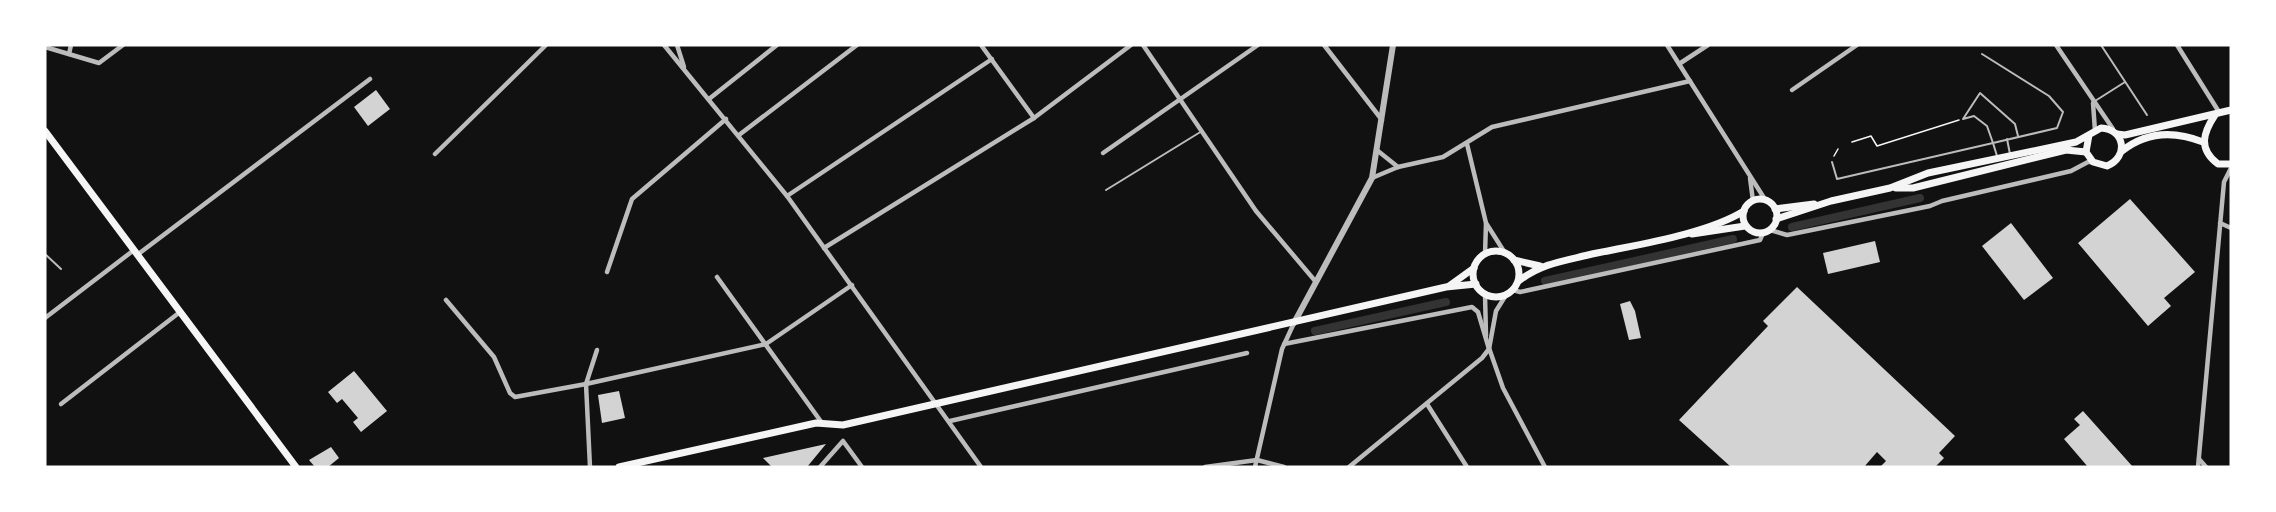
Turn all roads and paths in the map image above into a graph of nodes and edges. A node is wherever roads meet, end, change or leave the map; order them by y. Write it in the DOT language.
graph roads {
  1 [pos="71,45"];
  2 [pos="123,45"];
  3 [pos="546,45"];
  4 [pos="663,45"];
  5 [pos="677,45"];
  6 [pos="777,45"];
  7 [pos="857,45"];
  8 [pos="981,45"];
  9 [pos="1131,45"];
  10 [pos="1143,45"];
  11 [pos="1257,45"];
  12 [pos="1324,45"];
  13 [pos="1393,45"];
  14 [pos="1668,45"];
  15 [pos="1708,45"];
  16 [pos="1857,45"];
  17 [pos="2056,45"];
  18 [pos="2102,45"];
  19 [pos="2177,45"];
  20 [pos="45,47"];
  21 [pos="69,54"];
  22 [pos="1983,54"];
  23 [pos="992,59"];
  24 [pos="1679,64"];
  25 [pos="685,69"];
  26 [pos="370,79"];
  27 [pos="1690,81"];
  28 [pos="2125,82"];
  29 [pos="1792,90"];
  30 [pos="709,99"];
  31 [pos="1181,100"];
  32 [pos="2093,103"];
  33 [pos="2224,112"];
  34 [pos="2147,114"];
  35 [pos="1034,118"];
  36 [pos="1963,118"];
  37 [pos="726,119"];
  38 [pos="1382,120"];
  39 [pos="1202,131"];
  40 [pos="45,132"];
  41 [pos="2092,133"];
  42 [pos="2116,133"];
  43 [pos="739,135"];
  44 [pos="2019,136"];
  45 [pos="2007,139"];
  46 [pos="1852,142"];
  47 [pos="2203,142"];
  48 [pos="1993,143"];
  49 [pos="1467,144"];
  50 [pos="1838,149"];
  51 [pos="1378,151"];
  52 [pos="2122,151"];
  53 [pos="2085,152"];
  54 [pos="1103,153"];
  55 [pos="435,154"];
  56 [pos="2011,156"];
  57 [pos="1998,159"];
  58 [pos="2030,160"];
  59 [pos="1832,162"];
  60 [pos="2093,162"];
  61 [pos="2231,166"];
  62 [pos="1398,167"];
  63 [pos="1750,176"];
  64 [pos="1372,177"];
  65 [pos="1890,188"];
  66 [pos="1106,190"];
  67 [pos="787,196"];
  68 [pos="1753,201"];
  69 [pos="1766,201"];
  70 [pos="1832,201"];
  71 [pos="1775,208"];
  72 [pos="1744,211"];
  73 [pos="1776,219"];
  74 [pos="1486,223"];
  75 [pos="2220,223"];
  76 [pos="1745,226"];
  77 [pos="2231,228"];
  78 [pos="1767,231"];
  79 [pos="1660,239"];
  80 [pos="824,248"];
  81 [pos="136,253"];
  82 [pos="1505,253"];
  83 [pos="45,254"];
  84 [pos="1485,254"];
  85 [pos="1514,260"];
  86 [pos="1540,266"];
  87 [pos="1474,267"];
  88 [pos="61,269"];
  89 [pos="606,272"];
  90 [pos="717,277"];
  91 [pos="1520,280"];
  92 [pos="1316,282"];
  93 [pos="1476,284"];
  94 [pos="852,285"];
  95 [pos="1446,287"];
  96 [pos="1513,290"];
  97 [pos="1485,294"];
  98 [pos="1506,295"];
  99 [pos="446,300"];
  100 [pos="180,312"];
  101 [pos="45,318"];
  102 [pos="1294,323"];
  103 [pos="766,344"];
  104 [pos="1284,344"];
  105 [pos="1489,349"];
  106 [pos="597,350"];
  107 [pos="1247,353"];
  108 [pos="586,384"];
  109 [pos="61,404"];
  110 [pos="938,404"];
  111 [pos="1427,404"];
  112 [pos="950,421"];
  113 [pos="822,423"];
  114 [pos="2199,459"];
  115 [pos="1257,460"];
  116 [pos="296,467"];
  117 [pos="590,467"];
  118 [pos="619,467"];
  119 [pos="820,467"];
  120 [pos="862,467"];
  121 [pos="981,467"];
  122 [pos="1205,467"];
  123 [pos="1255,467"];
  124 [pos="1284,467"];
  125 [pos="1349,467"];
  126 [pos="1467,467"];
  127 [pos="1545,467"];
  128 [pos="2198,467"];
  129 [pos="2206,467"];
  1 -- 21 [label="street"];
  2 -- 21 [label="street"];
  3 -- 55 [label="street"];
  4 -- 25 [label="street"];
  5 -- 25 [label="street"];
  6 -- 30 [label="street"];
  7 -- 43 [label="street"];
  8 -- 23 [label="street"];
  9 -- 35 [label="street"];
  10 -- 31 [label="street"];
  11 -- 31 [label="street"];
  12 -- 38 [label="street"];
  13 -- 38 [label="street"];
  14 -- 24 [label="street"];
  15 -- 24 [label="street"];
  16 -- 29 [label="street"];
  17 -- 32 [label="street"];
  18 -- 28 [label="lane"];
  19 -- 33 [label="street"];
  20 -- 21 [label="street"];
  22 -- 44 [label="lane"];
  23 -- 35 [label="street"];
  23 -- 67 [label="street"];
  24 -- 27 [label="street"];
  25 -- 30 [label="street"];
  26 -- 81 [label="street"];
  27 -- 49 [label="street"];
  27 -- 63 [label="street"];
  28 -- 32 [label="lane"];
  28 -- 34 [label="lane"];
  30 -- 37 [label="street"];
  31 -- 39 [label="street"];
  31 -- 54 [label="street"];
  32 -- 41 [label="street"];
  32 -- 42 [label="street"];
  33 -- 42 [label="main road"];
  33 -- 47 [label="main road"];
  35 -- 80 [label="street"];
  36 -- 44 [label="lane"];
  36 -- 46 [label="path"];
  36 -- 48 [label="lane"];
  37 -- 43 [label="street"];
  37 -- 89 [label="street"];
  38 -- 51 [label="street"];
  39 -- 66 [label="lane"];
  39 -- 92 [label="street"];
  40 -- 81 [label="main road"];
  41 -- 42 [label="main road"];
  41 -- 53 [label="main road"];
  41 -- 56 [label="main road"];
  42 -- 52 [label="main road"];
  43 -- 67 [label="street"];
  44 -- 45 [label="lane"];
  45 -- 48 [label="lane"];
  45 -- 56 [label="lane"];
  47 -- 52 [label="main road"];
  47 -- 61 [label="main road"];
  48 -- 57 [label="lane"];
  48 -- 59 [label="lane"];
  49 -- 62 [label="street"];
  49 -- 74 [label="street"];
  50 -- 59 [label="path"];
  51 -- 62 [label="street"];
  51 -- 64 [label="street"];
  52 -- 60 [label="main road"];
  53 -- 58 [label="main road"];
  53 -- 60 [label="main road"];
  56 -- 57 [label="main road"];
  57 -- 58 [label="lane"];
  57 -- 65 [label="main road"];
  58 -- 65 [label="main road"];
  60 -- 78 [label="street"];
  61 -- 75 [label="street"];
  62 -- 64 [label="street"];
  63 -- 68 [label="street"];
  63 -- 69 [label="street"];
  64 -- 92 [label="street"];
  65 -- 70 [label="main road"];
  67 -- 80 [label="street"];
  68 -- 69 [label="main road"];
  68 -- 72 [label="main road"];
  69 -- 71 [label="main road"];
  70 -- 71 [label="main road"];
  70 -- 73 [label="main road"];
  71 -- 73 [label="main road"];
  72 -- 76 [label="main road"];
  72 -- 79 [label="main road"];
  73 -- 78 [label="main road"];
  74 -- 82 [label="street"];
  74 -- 84 [label="street"];
  75 -- 77 [label="street"];
  75 -- 114 [label="street"];
  76 -- 78 [label="main road"];
  76 -- 79 [label="main road"];
  78 -- 96 [label="street"];
  79 -- 86 [label="main road"];
  80 -- 94 [label="street"];
  81 -- 100 [label="main road"];
  81 -- 101 [label="street"];
  82 -- 84 [label="main road"];
  82 -- 85 [label="main road"];
  83 -- 88 [label="lane"];
  84 -- 87 [label="main road"];
  85 -- 86 [label="main road"];
  85 -- 91 [label="main road"];
  86 -- 91 [label="main road"];
  87 -- 93 [label="main road"];
  87 -- 95 [label="main road"];
  90 -- 103 [label="street"];
  91 -- 96 [label="main road"];
  92 -- 102 [label="street"];
  93 -- 95 [label="main road"];
  93 -- 97 [label="main road"];
  94 -- 103 [label="street"];
  94 -- 110 [label="street"];
  95 -- 102 [label="main road"];
  96 -- 98 [label="main road"];
  97 -- 98 [label="main road"];
  97 -- 105 [label="street"];
  98 -- 105 [label="street"];
  99 -- 108 [label="street"];
  100 -- 109 [label="street"];
  100 -- 116 [label="main road"];
  102 -- 104 [label="street"];
  102 -- 110 [label="main road"];
  103 -- 108 [label="street"];
  103 -- 113 [label="street"];
  104 -- 105 [label="street"];
  104 -- 115 [label="street"];
  105 -- 111 [label="street"];
  105 -- 127 [label="street"];
  106 -- 108 [label="street"];
  107 -- 112 [label="street"];
  108 -- 117 [label="street"];
  110 -- 112 [label="street"];
  110 -- 113 [label="main road"];
  111 -- 125 [label="street"];
  111 -- 126 [label="street"];
  112 -- 121 [label="street"];
  113 -- 118 [label="main road"];
  114 -- 128 [label="street"];
  114 -- 129 [label="street"];
  115 -- 122 [label="street"];
  115 -- 123 [label="street"];
  115 -- 124 [label="street"];
  119 -- 120 [label="street"];
}
